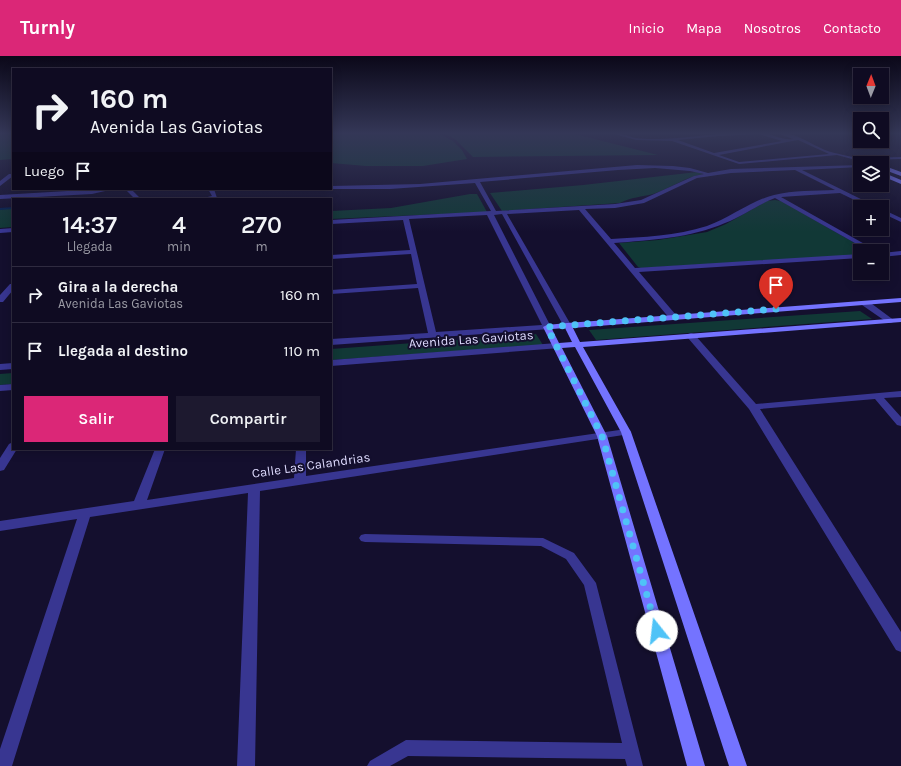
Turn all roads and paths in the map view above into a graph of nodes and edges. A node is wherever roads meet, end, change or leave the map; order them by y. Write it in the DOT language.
graph roads {
  1 [pos="853,166"];
  2 [pos="798,169"];
  3 [pos="889,170"];
  4 [pos="709,174"];
  5 [pos="901,174"];
  6 [pos="11,175"];
  7 [pos="889,177"];
  8 [pos="477,181"];
  9 [pos="901,182"];
  10 [pos="0,184"];
  11 [pos="332,188"];
  12 [pos="129,190"];
  13 [pos="212,190"];
  14 [pos="92,191"];
  15 [pos="840,191"];
  16 [pos="775,196"];
  17 [pos="0,197"];
  18 [pos="137,198"];
  19 [pos="208,198"];
  20 [pos="859,200"];
  21 [pos="581,208"];
  22 [pos="504,213"];
  23 [pos="492,214"];
  24 [pos="889,214"];
  25 [pos="406,218"];
  26 [pos="901,220"];
  27 [pos="332,222"];
  28 [pos="12,230"];
  29 [pos="0,231"];
  30 [pos="610,241"];
  31 [pos="861,244"];
  32 [pos="414,252"];
  33 [pos="901,254"];
  34 [pos="889,255"];
  35 [pos="853,256"];
  36 [pos="332,257"];
  37 [pos="634,270"];
  38 [pos="421,286"];
  39 [pos="12,287"];
  40 [pos="332,292"];
  41 [pos="0,300"];
  42 [pos="901,300"];
  43 [pos="865,303"];
  44 [pos="673,317"];
  45 [pos="901,320"];
  46 [pos="891,321"];
  47 [pos="567,325"];
  48 [pos="547,327"];
  49 [pos="432,334"];
  50 [pos="691,336"];
  51 [pos="332,342"];
  52 [pos="578,344"];
  53 [pos="557,346"];
  54 [pos="332,363"];
  55 [pos="12,366"];
  56 [pos="0,367"];
  57 [pos="12,387"];
  58 [pos="0,388"];
  59 [pos="901,394"];
  60 [pos="877,396"];
  61 [pos="753,407"];
  62 [pos="901,423"];
  63 [pos="626,432"];
  64 [pos="602,436"];
  65 [pos="12,448"];
  66 [pos="160,450"];
  67 [pos="301,450"];
  68 [pos="0,467"];
  69 [pos="300,480"];
  70 [pos="254,487"];
  71 [pos="139,505"];
  72 [pos="85,514"];
  73 [pos="0,526"];
  74 [pos="365,538"];
  75 [pos="901,646"];
  76 [pos="634,759"];
  77 [pos="3,766"];
  78 [pos="246,766"];
  79 [pos="375,766"];
  80 [pos="696,766"];
  81 [pos="738,766"];
  1 -- 2 [label="street"];
  2 -- 4 [label="street"];
  2 -- 15 [label="street"];
  3 -- 5 [label="street"];
  4 -- 8 [label="street"];
  4 -- 21 [label="street"];
  6 -- 10 [label="street"];
  7 -- 9 [label="street"];
  8 -- 11 [label="street"];
  8 -- 23 [label="street"];
  12 -- 18 [label="street"];
  13 -- 19 [label="street"];
  14 -- 17 [label="street"];
  15 -- 16 [label="street"];
  15 -- 20 [label="street"];
  16 -- 30 [label="street"];
  16 -- 31 [label="street"];
  21 -- 22 [label="street"];
  21 -- 30 [label="street"];
  22 -- 23 [label="street"];
  22 -- 47 [label="street"];
  23 -- 25 [label="street"];
  23 -- 48 [label="street"];
  24 -- 26 [label="street"];
  25 -- 27 [label="street"];
  25 -- 32 [label="street"];
  28 -- 29 [label="street"];
  30 -- 37 [label="street"];
  32 -- 36 [label="street"];
  32 -- 38 [label="street"];
  33 -- 34 [label="street"];
  35 -- 37 [label="street"];
  37 -- 44 [label="street"];
  38 -- 40 [label="street"];
  38 -- 49 [label="street"];
  39 -- 41 [label="street"];
  42 -- 43 [label="street, Avenida Las Gaviotas"];
  43 -- 44 [label="street, Avenida Las Gaviotas"];
  43 -- 46 [label="street"];
  44 -- 47 [label="street, Avenida Las Gaviotas"];
  45 -- 46 [label="street, Avenida Las Gaviotas"];
  46 -- 50 [label="street, Avenida Las Gaviotas"];
  47 -- 48 [label="street, Avenida Las Gaviotas"];
  47 -- 52 [label="street"];
  48 -- 49 [label="street, Avenida Las Gaviotas"];
  48 -- 53 [label="street"];
  49 -- 51 [label="street, Avenida Las Gaviotas"];
  50 -- 52 [label="street, Avenida Las Gaviotas"];
  50 -- 61 [label="street"];
  52 -- 53 [label="street, Avenida Las Gaviotas"];
  52 -- 63 [label="street"];
  53 -- 54 [label="street, Avenida Las Gaviotas"];
  53 -- 64 [label="street"];
  55 -- 56 [label="street"];
  57 -- 58 [label="street"];
  59 -- 60 [label="street"];
  60 -- 61 [label="street"];
  60 -- 62 [label="street"];
  61 -- 75 [label="street"];
  63 -- 64 [label="street, Calle Las Calandrias"];
  63 -- 81 [label="street"];
  64 -- 69 [label="street, Calle Las Calandrias"];
  64 -- 80 [label="street"];
  65 -- 68 [label="street"];
  66 -- 71 [label="street"];
  67 -- 69 [label="street"];
  69 -- 70 [label="street, Calle Las Calandrias"];
  70 -- 71 [label="street, Calle Las Calandrias"];
  70 -- 78 [label="street"];
  71 -- 72 [label="street, Calle Las Calandrias"];
  72 -- 73 [label="street, Calle Las Calandrias"];
  72 -- 77 [label="street"];
  74 -- 76 [label="lane"];
  76 -- 79 [label="lane"];
}
